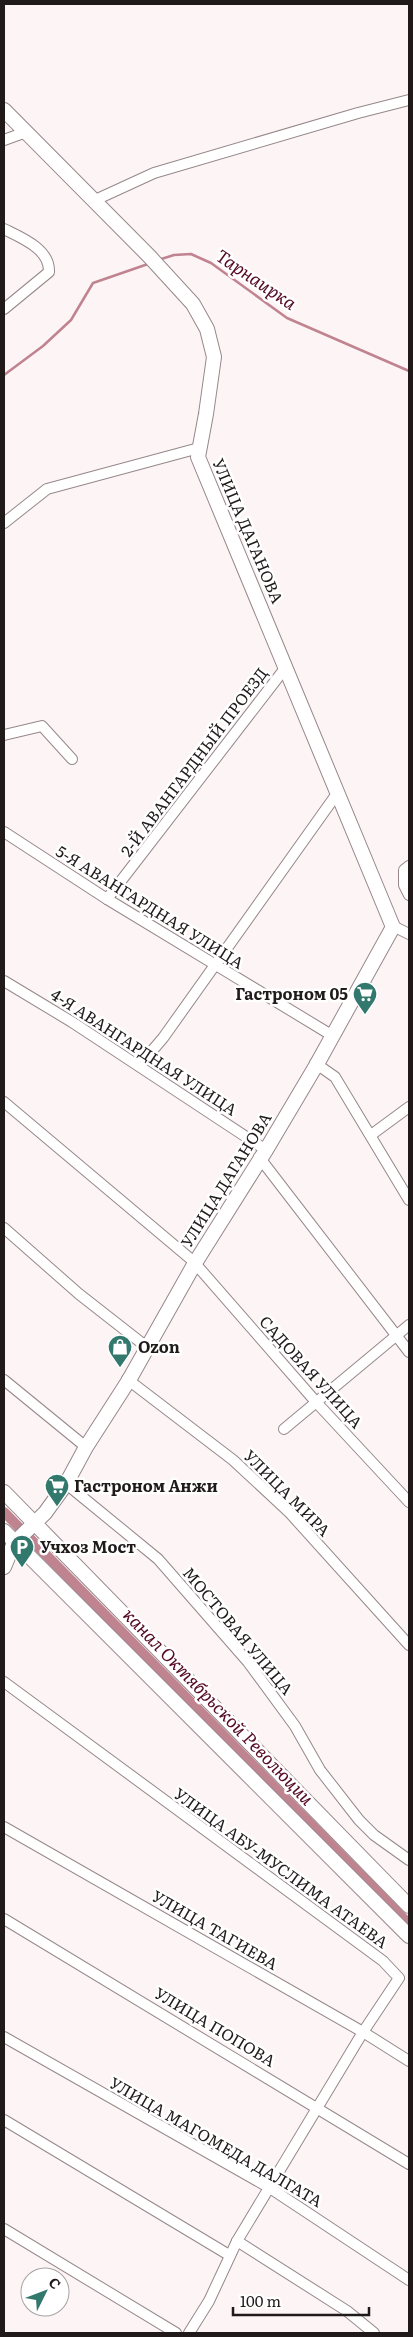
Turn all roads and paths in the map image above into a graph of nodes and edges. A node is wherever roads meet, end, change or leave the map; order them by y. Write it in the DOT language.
graph roads {
  1 [pos="409,100"];
  2 [pos="4,112"];
  3 [pos="25,133"];
  4 [pos="4,140"];
  5 [pos="94,201"];
  6 [pos="4,229"];
  7 [pos="4,309"];
  8 [pos="198,448"];
  9 [pos="4,523"];
  10 [pos="284,668"];
  11 [pos="4,735"];
  12 [pos="72,759"];
  13 [pos="337,794"];
  14 [pos="4,832"];
  15 [pos="409,866"];
  16 [pos="409,895"];
  17 [pos="107,900"];
  18 [pos="392,926"];
  19 [pos="409,934"];
  20 [pos="214,964"];
  21 [pos="4,981"];
  22 [pos="332,1036"];
  23 [pos="316,1064"];
  24 [pos="139,1066"];
  25 [pos="4,1102"];
  26 [pos="409,1107"];
  27 [pos="371,1135"];
  28 [pos="262,1154"];
  29 [pos="409,1200"];
  30 [pos="4,1228"];
  31 [pos="194,1262"];
  32 [pos="409,1325"];
  33 [pos="397,1335"];
  34 [pos="147,1348"];
  35 [pos="409,1352"];
  36 [pos="4,1380"];
  37 [pos="128,1380"];
  38 [pos="316,1402"];
  39 [pos="284,1429"];
  40 [pos="85,1447"];
  41 [pos="65,1483"];
  42 [pos="4,1492"];
  43 [pos="409,1502"];
  44 [pos="32,1521"];
  45 [pos="9,1537"];
  46 [pos="4,1556"];
  47 [pos="4,1567"];
  48 [pos="409,1645"];
  49 [pos="4,1682"];
  50 [pos="4,1828"];
  51 [pos="409,1860"];
  52 [pos="409,1906"];
  53 [pos="4,1918"];
  54 [pos="409,1936"];
  55 [pos="363,2032"];
  56 [pos="4,2037"];
  57 [pos="409,2062"];
  58 [pos="319,2107"];
  59 [pos="4,2120"];
  60 [pos="409,2164"];
  61 [pos="270,2188"];
  62 [pos="4,2229"];
  63 [pos="237,2241"];
  64 [pos="229,2255"];
  65 [pos="409,2280"];
  66 [pos="176,2333"];
  67 [pos="189,2333"];
  68 [pos="374,2333"];
  1 -- 5 [label="street"];
  2 -- 3 [label="main road, УЛИЦА ДАГАНОВА"];
  3 -- 4 [label="street"];
  3 -- 5 [label="main road, УЛИЦА ДАГАНОВА"];
  5 -- 8 [label="main road, УЛИЦА ДАГАНОВА"];
  6 -- 7 [label="street"];
  8 -- 9 [label="street"];
  8 -- 10 [label="main road, УЛИЦА ДАГАНОВА"];
  10 -- 13 [label="main road, УЛИЦА ДАГАНОВА"];
  10 -- 17 [label="street, 2-Й АВАНГАРДНЫЙ ПРОЕЗД"];
  11 -- 12 [label="street"];
  13 -- 18 [label="main road, УЛИЦА ДАГАНОВА"];
  13 -- 20 [label="street"];
  14 -- 17 [label="street, 5-Я АВАНГАРДНАЯ УЛИЦА"];
  15 -- 16 [label="street"];
  17 -- 20 [label="street, 5-Я АВАНГАРДНАЯ УЛИЦА"];
  18 -- 19 [label="street"];
  18 -- 22 [label="main road, УЛИЦА ДАГАНОВА"];
  20 -- 22 [label="street, 5-Я АВАНГАРДНАЯ УЛИЦА"];
  20 -- 24 [label="street"];
  21 -- 24 [label="street, 4-Я АВАНГАРДНАЯ УЛИЦА"];
  22 -- 23 [label="main road, УЛИЦА ДАГАНОВА"];
  23 -- 27 [label="street"];
  23 -- 28 [label="main road, УЛИЦА ДАГАНОВА"];
  24 -- 28 [label="street, 4-Я АВАНГАРДНАЯ УЛИЦА"];
  25 -- 31 [label="street, САДОВАЯ УЛИЦА"];
  26 -- 27 [label="street"];
  27 -- 29 [label="street"];
  28 -- 31 [label="main road, УЛИЦА ДАГАНОВА"];
  28 -- 33 [label="street, 4-Я АВАНГАРДНАЯ УЛИЦА"];
  30 -- 34 [label="street"];
  31 -- 34 [label="main road, УЛИЦА ДАГАНОВА"];
  31 -- 38 [label="street, САДОВАЯ УЛИЦА"];
  32 -- 33 [label="street"];
  33 -- 35 [label="street, 4-Я АВАНГАРДНАЯ УЛИЦА"];
  33 -- 38 [label="street"];
  34 -- 37 [label="main road, УЛИЦА ДАГАНОВА"];
  36 -- 40 [label="street"];
  37 -- 40 [label="main road, УЛИЦА ДАГАНОВА"];
  37 -- 48 [label="street, УЛИЦА МИРА"];
  38 -- 39 [label="street"];
  38 -- 43 [label="street, САДОВАЯ УЛИЦА"];
  40 -- 41 [label="main road, УЛИЦА ДАГАНОВА"];
  41 -- 44 [label="main road, УЛИЦА ДАГАНОВА"];
  41 -- 51 [label="street, МОСТОВАЯ УЛИЦА"];
  42 -- 44 [label="main road"];
  44 -- 45 [label="main road, УЛИЦА ДАГАНОВА"];
  44 -- 52 [label="main road"];
  45 -- 46 [label="main road, УЛИЦА ДАГАНОВА"];
  45 -- 47 [label="main road, УЛИЦА ДАГАНОВА"];
  45 -- 54 [label="main road"];
  49 -- 55 [label="street, УЛИЦА АБУ-МУСЛИМА АТАЕВА"];
  50 -- 55 [label="street, УЛИЦА ТАГИЕВА"];
  53 -- 58 [label="street, УЛИЦА ПОПОВА"];
  55 -- 57 [label="street, УЛИЦА ТАГИЕВА"];
  55 -- 58 [label="street, УЛИЦА АБУ-МУСЛИМА АТАЕВА"];
  56 -- 61 [label="street, УЛИЦА МАГОМЕДА ДАЛГАТА"];
  58 -- 60 [label="street, УЛИЦА ПОПОВА"];
  58 -- 61 [label="street, УЛИЦА АБУ-МУСЛИМА АТАЕВА"];
  59 -- 64 [label="street"];
  61 -- 63 [label="street, УЛИЦА АБУ-МУСЛИМА АТАЕВА"];
  61 -- 65 [label="street, УЛИЦА МАГОМЕДА ДАЛГАТА"];
  62 -- 66 [label="street"];
  63 -- 64 [label="street, УЛИЦА АБУ-МУСЛИМА АТАЕВА"];
  63 -- 68 [label="street"];
  64 -- 67 [label="street, УЛИЦА АБУ-МУСЛИМА АТАЕВА"];
}
